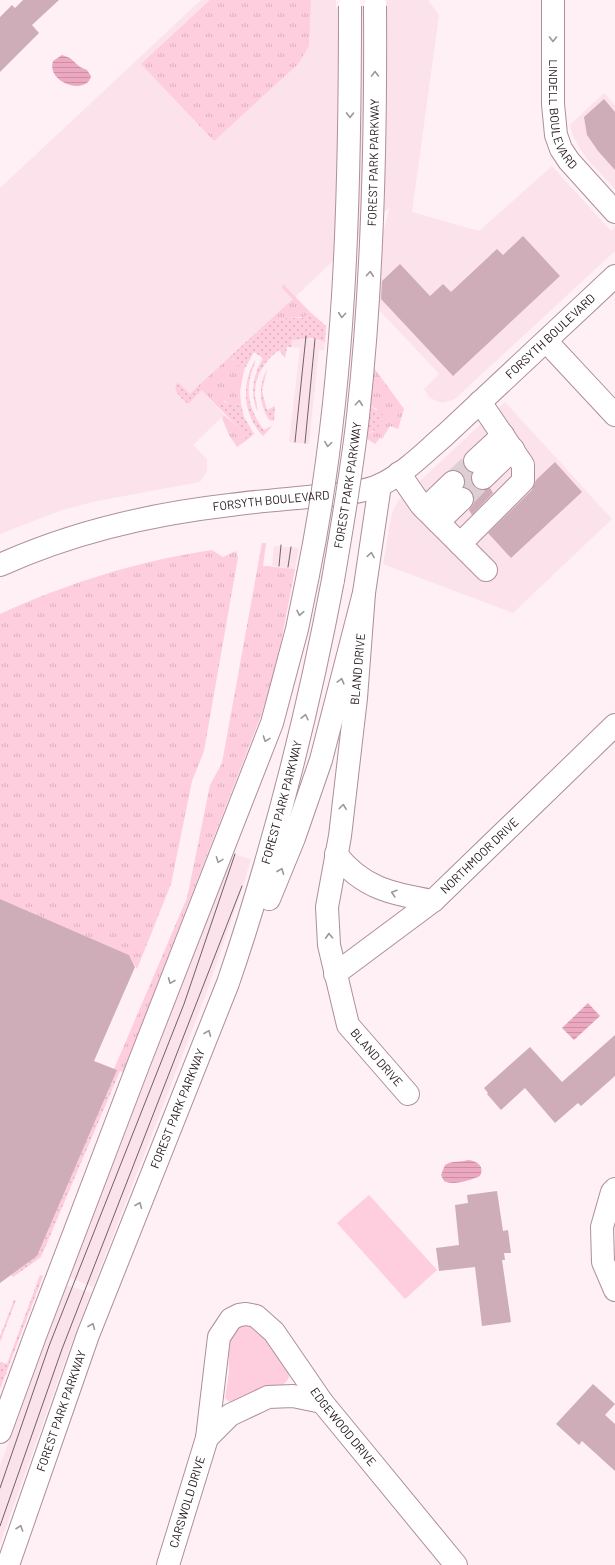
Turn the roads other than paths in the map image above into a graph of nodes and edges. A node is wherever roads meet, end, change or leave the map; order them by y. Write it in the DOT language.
graph roads {
  1 [pos="553,0"];
  2 [pos="350,3"];
  3 [pos="375,3"];
  4 [pos="615,212"];
  5 [pos="615,276"];
  6 [pos="546,340"];
  7 [pos="480,402"];
  8 [pos="615,415"];
  9 [pos="508,442"];
  10 [pos="479,469"];
  11 [pos="399,473"];
  12 [pos="380,485"];
  13 [pos="457,491"];
  14 [pos="431,515"];
  15 [pos="460,544"];
  16 [pos="0,565"];
  17 [pos="486,570"];
  18 [pos="364,593"];
  19 [pos="615,725"];
  20 [pos="336,854"];
  21 [pos="433,901"];
  22 [pos="335,974"];
  23 [pos="228,983"];
  24 [pos="408,1094"];
  25 [pos="615,1189"];
  26 [pos="615,1290"];
  27 [pos="224,1326"];
  28 [pos="322,1402"];
  29 [pos="0,1432"];
  30 [pos="207,1438"];
  31 [pos="8,1565"];
  32 [pos="168,1565"];
  33 [pos="456,1565"];
  1 -- 4 [label="main road, LINDELL BOULEVARD, one-way"];
  2 -- 29 [label="main road, FOREST PARK PARKWAY, one-way, bridge"];
  23 -- 3 [label="main road, FOREST PARK PARKWAY, one-way, bridge"];
  5 -- 6 [label="main road, FORSYTH BOULEVARD"];
  6 -- 7 [label="main road, FORSYTH BOULEVARD"];
  6 -- 8 [label="main road"];
  7 -- 9 [label="main road"];
  7 -- 11 [label="main road, FORSYTH BOULEVARD"];
  9 -- 10 [label="main road"];
  9 -- 15 [label="main road"];
  11 -- 12 [label="main road, FORSYTH BOULEVARD"];
  11 -- 14 [label="main road"];
  12 -- 16 [label="main road, FORSYTH BOULEVARD"];
  18 -- 12 [label="main road, BLAND DRIVE, one-way"];
  13 -- 14 [label="main road"];
  14 -- 15 [label="main road"];
  15 -- 17 [label="main road"];
  20 -- 18 [label="main road, BLAND DRIVE, one-way"];
  23 -- 18 [label="main road, one-way"];
  19 -- 21 [label="main road, NORTHMOOR DRIVE"];
  21 -- 20 [label="main road, one-way"];
  22 -- 20 [label="main road, BLAND DRIVE, one-way"];
  21 -- 22 [label="main road, NORTHMOOR DRIVE"];
  22 -- 24 [label="main road, BLAND DRIVE"];
  31 -- 23 [label="main road, FOREST PARK PARKWAY, one-way"];
  25 -- 26 [label="main road"];
  27 -- 28 [label="main road, EDGEWOOD DRIVE"];
  27 -- 30 [label="main road, CARSWOLD DRIVE"];
  28 -- 30 [label="main road, CARSWOLD DRIVE"];
  28 -- 33 [label="main road, EDGEWOOD DRIVE"];
  30 -- 32 [label="main road, CARSWOLD DRIVE"];
}
